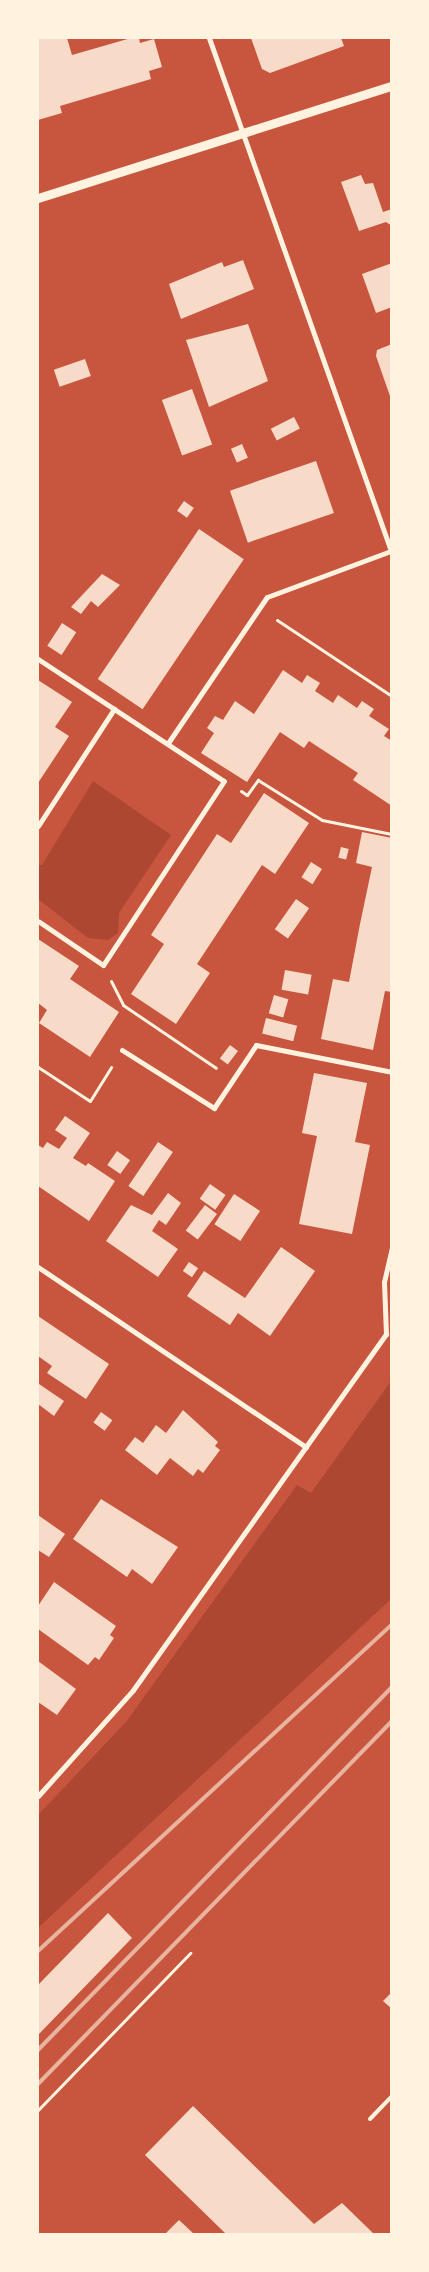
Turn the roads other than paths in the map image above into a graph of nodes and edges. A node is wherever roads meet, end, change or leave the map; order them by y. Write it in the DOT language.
graph roads {
  1 [pos="209,38"];
  2 [pos="392,86"];
  3 [pos="244,132"];
  4 [pos="38,198"];
  5 [pos="392,551"];
  6 [pos="38,659"];
  7 [pos="114,709"];
  8 [pos="168,743"];
  9 [pos="38,826"];
  10 [pos="38,921"];
  11 [pos="122,1050"];
  12 [pos="392,1072"];
  13 [pos="392,1247"];
  14 [pos="38,1267"];
  15 [pos="389,1335"];
  16 [pos="306,1447"];
  17 [pos="38,1796"];
  18 [pos="392,2096"];
  19 [pos="370,2119"];
  1 -- 3 [label="street"];
  2 -- 3 [label="street"];
  3 -- 4 [label="street"];
  3 -- 5 [label="street"];
  5 -- 8 [label="street"];
  6 -- 7 [label="street"];
  7 -- 8 [label="street"];
  7 -- 9 [label="street"];
  8 -- 10 [label="street"];
  11 -- 12 [label="street"];
  13 -- 15 [label="street"];
  14 -- 16 [label="street"];
  15 -- 16 [label="street"];
  16 -- 17 [label="street"];
  18 -- 19 [label="lane"];
}
